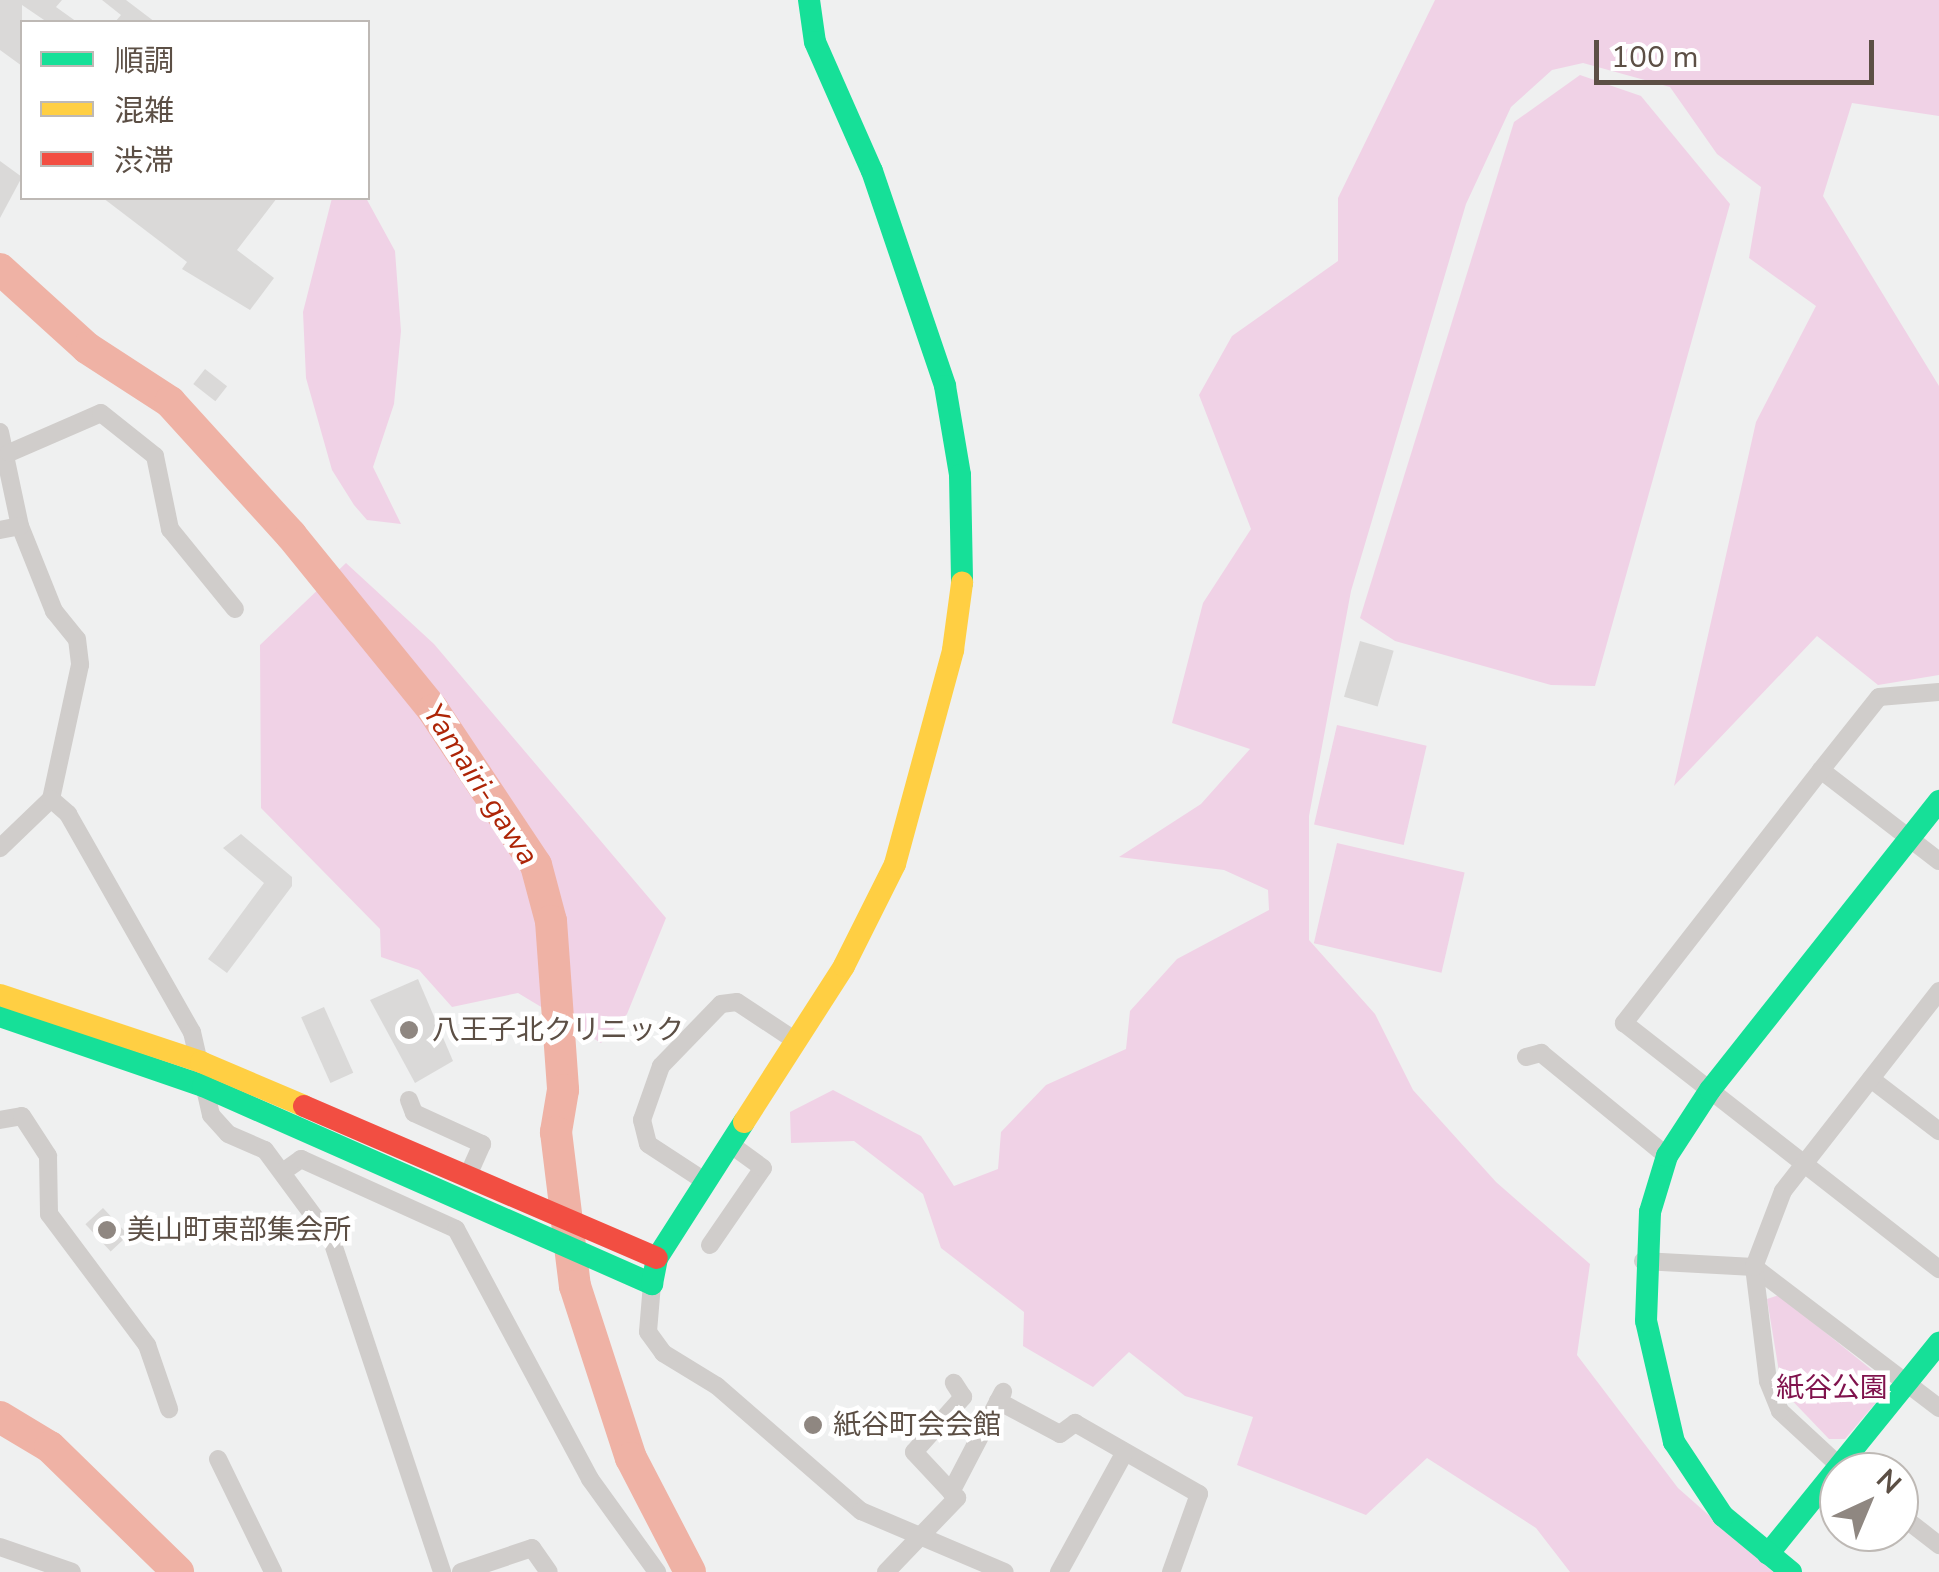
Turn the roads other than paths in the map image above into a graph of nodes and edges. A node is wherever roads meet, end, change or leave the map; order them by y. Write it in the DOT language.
graph roads {
  1 [pos="809,0"];
  2 [pos="0,432"];
  3 [pos="9,453"];
  4 [pos="20,526"];
  5 [pos="0,530"];
  6 [pos="234,609"];
  7 [pos="1939,692"];
  8 [pos="1821,770"];
  9 [pos="52,799"];
  10 [pos="1939,801"];
  11 [pos="1910,838"];
  12 [pos="0,848"];
  13 [pos="1939,861"];
  14 [pos="0,995"];
  15 [pos="1937,996"];
  16 [pos="0,1016"];
  17 [pos="796,1041"];
  18 [pos="1526,1057"];
  19 [pos="200,1062"];
  20 [pos="1870,1079"];
  21 [pos="203,1086"];
  22 [pos="1710,1090"];
  23 [pos="409,1100"];
  24 [pos="0,1120"];
  25 [pos="1939,1132"];
  26 [pos="730,1144"];
  27 [pos="1668,1156"];
  28 [pos="1802,1163"];
  29 [pos="284,1170"];
  30 [pos="467,1177"];
  31 [pos="706,1182"];
  32 [pos="710,1244"];
  33 [pos="657,1258"];
  34 [pos="1643,1261"];
  35 [pos="1754,1267"];
  36 [pos="1939,1269"];
  37 [pos="652,1284"];
  38 [pos="1939,1343"];
  39 [pos="954,1383"];
  40 [pos="1907,1383"];
  41 [pos="169,1408"];
  42 [pos="1939,1408"];
  43 [pos="1824,1452"];
  44 [pos="1855,1452"];
  45 [pos="1124,1454"];
  46 [pos="218,1460"];
  47 [pos="952,1492"];
  48 [pos="1819,1495"];
  49 [pos="1919,1530"];
  50 [pos="920,1536"];
  51 [pos="1939,1545"];
  52 [pos="0,1547"];
  53 [pos="1768,1554"];
  54 [pos="72,1572"];
  55 [pos="273,1572"];
  56 [pos="442,1572"];
  57 [pos="461,1572"];
  58 [pos="550,1572"];
  59 [pos="657,1572"];
  60 [pos="886,1572"];
  61 [pos="1005,1572"];
  62 [pos="1059,1572"];
  63 [pos="1171,1572"];
  64 [pos="1791,1572"];
  1 -- 17 [label="street"];
  2 -- 3 [label="street"];
  3 -- 4 [label="street"];
  3 -- 6 [label="street"];
  4 -- 5 [label="street"];
  4 -- 9 [label="street"];
  7 -- 8 [label="street"];
  8 -- 11 [label="street"];
  8 -- 22 [label="street"];
  9 -- 12 [label="street"];
  9 -- 19 [label="street"];
  10 -- 11 [label="street"];
  11 -- 13 [label="street"];
  11 -- 22 [label="street"];
  14 -- 19 [label="street"];
  15 -- 20 [label="street"];
  16 -- 21 [label="street"];
  17 -- 26 [label="street"];
  17 -- 31 [label="street"];
  18 -- 27 [label="street"];
  19 -- 21 [label="street"];
  19 -- 30 [label="street"];
  20 -- 25 [label="street"];
  20 -- 28 [label="street"];
  21 -- 29 [label="street"];
  21 -- 37 [label="street"];
  22 -- 27 [label="street"];
  22 -- 28 [label="street"];
  23 -- 30 [label="street"];
  24 -- 41 [label="street"];
  26 -- 31 [label="street"];
  26 -- 32 [label="street"];
  27 -- 34 [label="street"];
  28 -- 35 [label="street"];
  28 -- 36 [label="street"];
  29 -- 56 [label="street"];
  29 -- 59 [label="street"];
  30 -- 33 [label="street"];
  31 -- 33 [label="street"];
  33 -- 37 [label="street"];
  34 -- 35 [label="street"];
  34 -- 53 [label="street"];
  35 -- 40 [label="street"];
  35 -- 43 [label="street"];
  37 -- 50 [label="street"];
  38 -- 40 [label="street"];
  39 -- 47 [label="street"];
  40 -- 42 [label="street"];
  40 -- 44 [label="street"];
  45 -- 47 [label="street"];
  45 -- 62 [label="street"];
  45 -- 63 [label="street"];
  46 -- 55 [label="street"];
  47 -- 50 [label="street"];
  48 -- 53 [label="street"];
  49 -- 51 [label="street"];
  50 -- 60 [label="street"];
  50 -- 61 [label="street"];
  52 -- 54 [label="street"];
  53 -- 64 [label="street"];
  57 -- 58 [label="street"];
}
